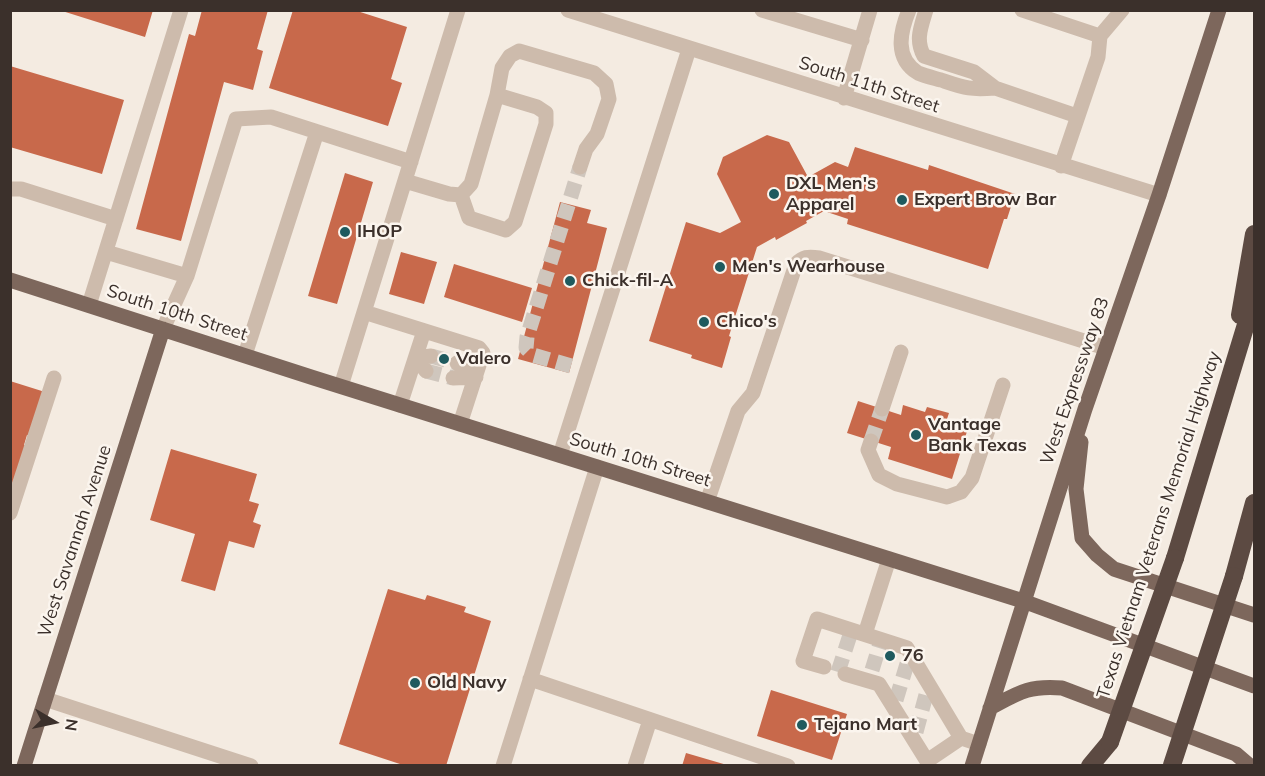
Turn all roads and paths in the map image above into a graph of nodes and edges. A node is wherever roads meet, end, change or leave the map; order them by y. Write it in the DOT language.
graph roads {
  1 [pos="181,10"];
  2 [pos="458,10"];
  3 [pos="568,10"];
  4 [pos="762,10"];
  5 [pos="870,10"];
  6 [pos="909,10"];
  7 [pos="926,10"];
  8 [pos="1022,10"];
  9 [pos="1122,10"];
  10 [pos="1219,10"];
  11 [pos="1100,36"];
  12 [pos="862,40"];
  13 [pos="689,49"];
  14 [pos="995,87"];
  15 [pos="497,95"];
  16 [pos="844,98"];
  17 [pos="1077,116"];
  18 [pos="317,132"];
  19 [pos="411,162"];
  20 [pos="1061,166"];
  21 [pos="580,167"];
  22 [pos="10,176"];
  23 [pos="405,181"];
  24 [pos="16,189"];
  25 [pos="461,195"];
  26 [pos="1159,195"];
  27 [pos="116,219"];
  28 [pos="1254,234"];
  29 [pos="106,252"];
  30 [pos="187,276"];
  31 [pos="10,280"];
  32 [pos="1254,298"];
  33 [pos="89,305"];
  34 [pos="364,312"];
  35 [pos="163,329"];
  36 [pos="424,331"];
  37 [pos="1106,348"];
  38 [pos="901,352"];
  39 [pos="245,356"];
  40 [pos="571,366"];
  41 [pos="455,371"];
  42 [pos="586,371"];
  43 [pos="476,377"];
  44 [pos="54,378"];
  45 [pos="1227,383"];
  46 [pos="1003,385"];
  47 [pos="341,386"];
  48 [pos="400,405"];
  49 [pos="882,409"];
  50 [pos="1085,409"];
  51 [pos="460,424"];
  52 [pos="871,441"];
  53 [pos="560,455"];
  54 [pos="597,467"];
  55 [pos="707,502"];
  56 [pos="1254,503"];
  57 [pos="10,513"];
  58 [pos="1254,527"];
  59 [pos="888,559"];
  60 [pos="1234,576"];
  61 [pos="1023,601"];
  62 [pos="1254,615"];
  63 [pos="856,633"];
  64 [pos="824,668"];
  65 [pos="845,674"];
  66 [pos="530,679"];
  67 [pos="1254,686"];
  68 [pos="45,699"];
  69 [pos="990,708"];
  70 [pos="650,720"];
  71 [pos="961,738"];
  72 [pos="1110,742"];
  73 [pos="979,744"];
  74 [pos="24,765"];
  75 [pos="251,765"];
  76 [pos="502,765"];
  77 [pos="635,765"];
  78 [pos="788,765"];
  79 [pos="972,765"];
  80 [pos="1090,765"];
  81 [pos="1103,765"];
  82 [pos="1172,765"];
  83 [pos="1250,765"];
  1 -- 27 [label="street"];
  2 -- 19 [label="street"];
  3 -- 13 [label="street, South 11th Street"];
  4 -- 12 [label="street"];
  5 -- 12 [label="street"];
  6 -- 14 [label="street"];
  7 -- 14 [label="street"];
  8 -- 11 [label="street"];
  9 -- 11 [label="street"];
  10 -- 26 [label="main road, West Expressway 83"];
  11 -- 17 [label="street"];
  12 -- 16 [label="street"];
  13 -- 16 [label="street, South 11th Street"];
  13 -- 42 [label="street"];
  14 -- 17 [label="street"];
  15 -- 21 [label="street"];
  15 -- 25 [label="street"];
  15 -- 25 [label="street"];
  16 -- 20 [label="street, South 11th Street"];
  17 -- 20 [label="street"];
  18 -- 19 [label="street"];
  18 -- 30 [label="street"];
  18 -- 39 [label="street"];
  19 -- 23 [label="street"];
  20 -- 26 [label="street, South 11th Street"];
  22 -- 24 [label="street"];
  23 -- 25 [label="street"];
  23 -- 34 [label="street"];
  24 -- 27 [label="street"];
  26 -- 37 [label="main road, West Expressway 83"];
  27 -- 29 [label="street"];
  28 -- 45 [label="highway"];
  29 -- 30 [label="street"];
  29 -- 33 [label="street"];
  30 -- 35 [label="street"];
  31 -- 33 [label="main road, South 10th Street"];
  32 -- 45 [label="highway, Texas Vietnam Veterans Memorial Highway"];
  33 -- 35 [label="main road, South 10th Street"];
  34 -- 36 [label="street"];
  34 -- 47 [label="street"];
  35 -- 39 [label="main road, South 10th Street"];
  35 -- 68 [label="main road, West Savannah Avenue"];
  36 -- 43 [label="street"];
  36 -- 48 [label="street"];
  37 -- 50 [label="main road, West Expressway 83"];
  37 -- 55 [label="street"];
  38 -- 49 [label="street"];
  39 -- 47 [label="main road, South 10th Street"];
  40 -- 42 [label="street"];
  41 -- 43 [label="street"];
  42 -- 53 [label="street"];
  43 -- 51 [label="street"];
  44 -- 57 [label="street"];
  45 -- 72 [label="highway, Texas Vietnam Veterans Memorial Highway, bridge"];
  46 -- 52 [label="street"];
  47 -- 48 [label="main road, South 10th Street"];
  48 -- 51 [label="main road, South 10th Street"];
  50 -- 61 [label="main road, West Expressway 83"];
  50 -- 62 [label="main road"];
  51 -- 53 [label="main road, South 10th Street"];
  53 -- 54 [label="main road, South 10th Street"];
  54 -- 55 [label="main road, South 10th Street"];
  54 -- 66 [label="street"];
  55 -- 59 [label="main road, South 10th Street"];
  56 -- 60 [label="highway"];
  58 -- 60 [label="highway"];
  59 -- 61 [label="main road, South 10th Street"];
  59 -- 63 [label="street"];
  60 -- 82 [label="highway, bridge"];
  61 -- 67 [label="main road, South 10th Street"];
  61 -- 69 [label="main road, West Expressway 83"];
  63 -- 64 [label="street"];
  63 -- 71 [label="street"];
  65 -- 71 [label="street"];
  66 -- 70 [label="street"];
  66 -- 76 [label="street"];
  68 -- 74 [label="main road, West Savannah Avenue"];
  68 -- 75 [label="street"];
  69 -- 73 [label="main road, West Expressway 83"];
  69 -- 83 [label="main road"];
  70 -- 77 [label="street"];
  70 -- 78 [label="street"];
  71 -- 73 [label="street"];
  72 -- 80 [label="highway"];
  72 -- 81 [label="highway, Texas Vietnam Veterans Memorial Highway"];
  73 -- 79 [label="main road, West Expressway 83"];
}
